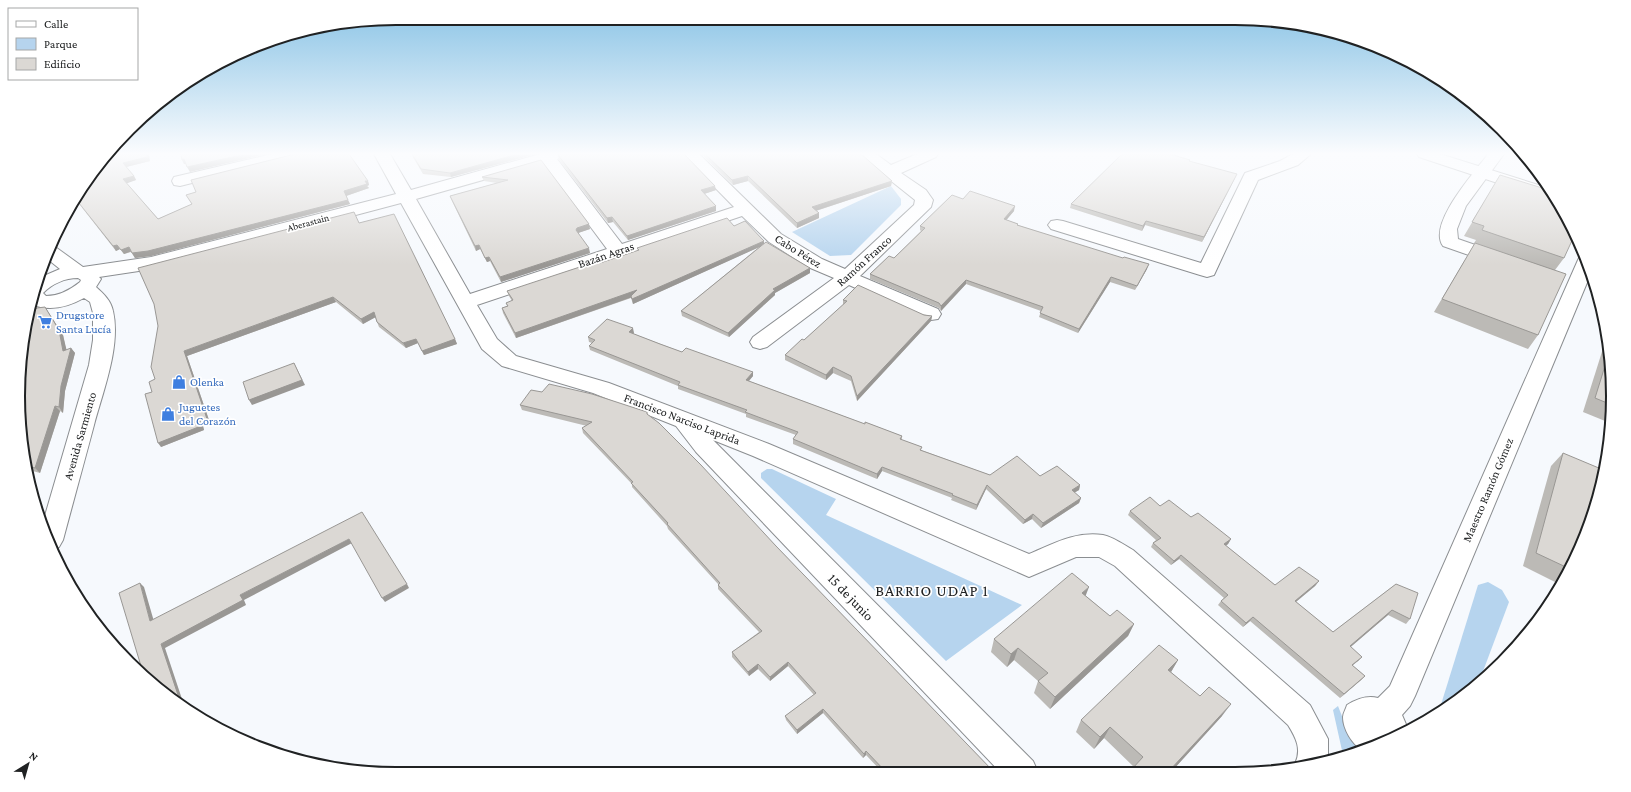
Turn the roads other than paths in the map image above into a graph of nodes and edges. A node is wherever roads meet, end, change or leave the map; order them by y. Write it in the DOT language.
graph roads {
  1 [pos="403,191"];
  2 [pos="424,191"];
  3 [pos="576,191"];
  4 [pos="727,191"];
  5 [pos="916,191"];
  6 [pos="1245,191"];
  7 [pos="1469,191"];
  8 [pos="406,196"];
  9 [pos="745,209"];
  10 [pos="1057,225"];
  11 [pos="618,251"];
  12 [pos="53,254"];
  13 [pos="1516,265"];
  14 [pos="1582,266"];
  15 [pos="847,278"];
  16 [pos="83,280"];
  17 [pos="43,283"];
  18 [pos="38,301"];
  19 [pos="57,301"];
  20 [pos="466,302"];
  21 [pos="36,308"];
  22 [pos="930,314"];
  23 [pos="103,331"];
  24 [pos="760,342"];
  25 [pos="683,419"];
  26 [pos="52,534"];
  27 [pos="1387,731"];
  28 [pos="1313,758"];
  29 [pos="1017,767"];
  1 -- 8 [label="street, Francisco Narciso Laprida"];
  2 -- 8 [label="street, Aberastain"];
  3 -- 11 [label="street"];
  4 -- 9 [label="street, Cabo Pérez"];
  5 -- 15 [label="street, Ramón Franco"];
  6 -- 10 [label="street"];
  7 -- 13 [label="street"];
  8 -- 16 [label="street, Aberastain"];
  8 -- 20 [label="street, Francisco Narciso Laprida"];
  9 -- 11 [label="street, Bazán Agras"];
  9 -- 15 [label="street, Cabo Pérez"];
  11 -- 20 [label="street, Bazán Agras"];
  12 -- 16 [label="street, Avenida Sarmiento"];
  14 -- 27 [label="street, Maestro Ramón Gómez"];
  15 -- 22 [label="street, Cabo Pérez"];
  15 -- 24 [label="street, Ramón Franco"];
  16 -- 17 [label="street"];
  16 -- 19 [label="street"];
  16 -- 23 [label="street, Avenida Sarmiento"];
  18 -- 19 [label="street"];
  19 -- 21 [label="street"];
  19 -- 23 [label="street"];
  20 -- 25 [label="street, Francisco Narciso Laprida"];
  23 -- 26 [label="street, Avenida Sarmiento"];
  25 -- 28 [label="street, Francisco Narciso Laprida"];
  25 -- 29 [label="street, 15 de junio"];
}
